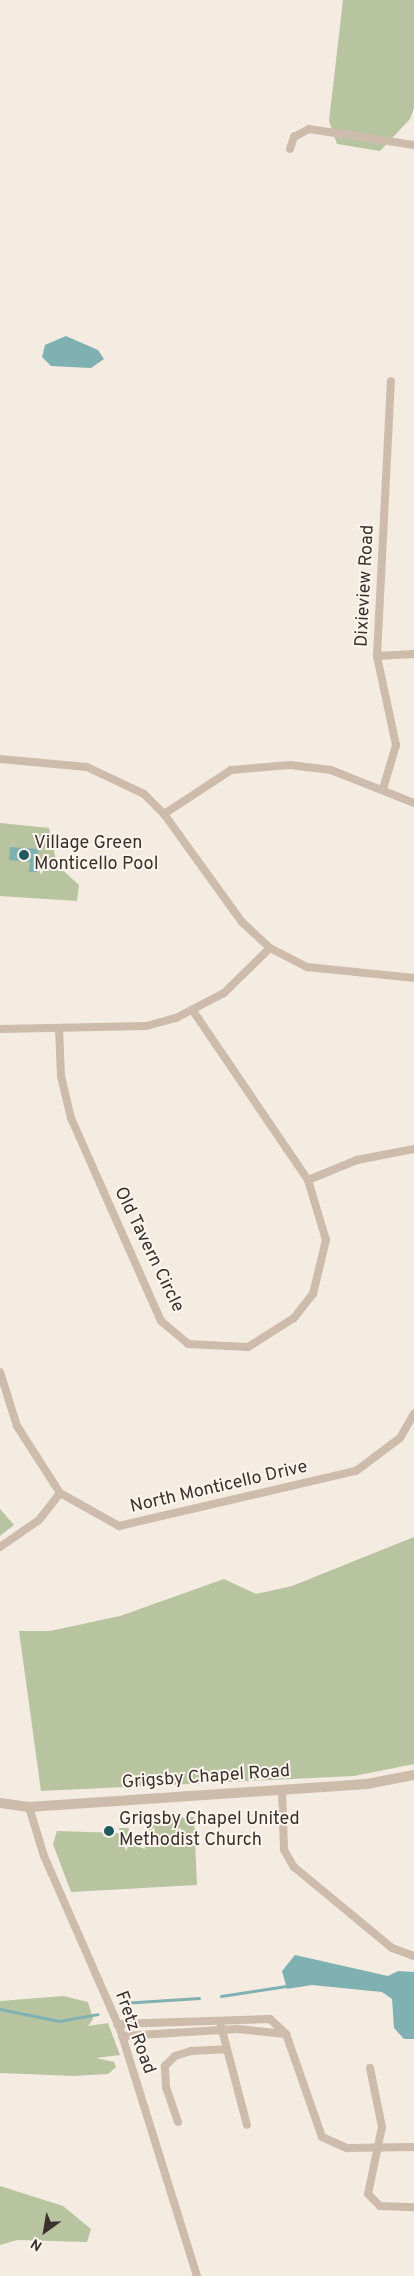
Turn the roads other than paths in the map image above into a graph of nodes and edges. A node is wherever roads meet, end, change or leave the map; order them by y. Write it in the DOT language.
graph roads {
  1 [pos="414,145"];
  2 [pos="290,149"];
  3 [pos="392,381"];
  4 [pos="414,654"];
  5 [pos="377,656"];
  6 [pos="0,759"];
  7 [pos="383,789"];
  8 [pos="414,803"];
  9 [pos="164,814"];
  10 [pos="270,948"];
  11 [pos="414,978"];
  12 [pos="192,1011"];
  13 [pos="59,1028"];
  14 [pos="0,1029"];
  15 [pos="414,1149"];
  16 [pos="308,1180"];
  17 [pos="0,1372"];
  18 [pos="414,1414"];
  19 [pos="60,1493"];
  20 [pos="0,1547"];
  21 [pos="414,1775"];
  22 [pos="282,1789"];
  23 [pos="0,1803"];
  24 [pos="29,1807"];
  25 [pos="414,1956"];
  26 [pos="218,2020"];
  27 [pos="168,2022"];
  28 [pos="118,2024"];
  29 [pos="222,2030"];
  30 [pos="168,2033"];
  31 [pos="286,2034"];
  32 [pos="122,2036"];
  33 [pos="226,2049"];
  34 [pos="370,2068"];
  35 [pos="178,2122"];
  36 [pos="247,2125"];
  37 [pos="414,2147"];
  38 [pos="378,2148"];
  39 [pos="414,2207"];
  40 [pos="197,2276"];
  1 -- 2 [label="street"];
  3 -- 5 [label="street, Dixieview Road"];
  4 -- 5 [label="street"];
  5 -- 7 [label="street, Dixieview Road"];
  6 -- 9 [label="street"];
  7 -- 8 [label="street"];
  7 -- 9 [label="street"];
  9 -- 10 [label="street"];
  10 -- 11 [label="street"];
  10 -- 12 [label="street"];
  12 -- 13 [label="street"];
  12 -- 16 [label="street, Old Tavern Circle"];
  13 -- 14 [label="street"];
  13 -- 16 [label="street, Old Tavern Circle"];
  15 -- 16 [label="street"];
  17 -- 19 [label="street, North Monticello Drive"];
  18 -- 19 [label="street, North Monticello Drive"];
  19 -- 20 [label="street"];
  21 -- 22 [label="street, Grigsby Chapel Road"];
  22 -- 24 [label="street, Grigsby Chapel Road"];
  22 -- 25 [label="street"];
  23 -- 24 [label="street, Grigsby Chapel Road"];
  24 -- 28 [label="street, Fretz Road"];
  26 -- 27 [label="street"];
  26 -- 29 [label="street"];
  26 -- 31 [label="street"];
  27 -- 28 [label="street"];
  27 -- 30 [label="street"];
  28 -- 32 [label="street, Fretz Road"];
  29 -- 30 [label="street"];
  29 -- 31 [label="street"];
  29 -- 33 [label="street"];
  30 -- 32 [label="street"];
  31 -- 38 [label="street"];
  32 -- 40 [label="street, Fretz Road"];
  33 -- 35 [label="street"];
  33 -- 36 [label="street"];
  34 -- 38 [label="street"];
  37 -- 38 [label="street"];
  38 -- 39 [label="street"];
}
